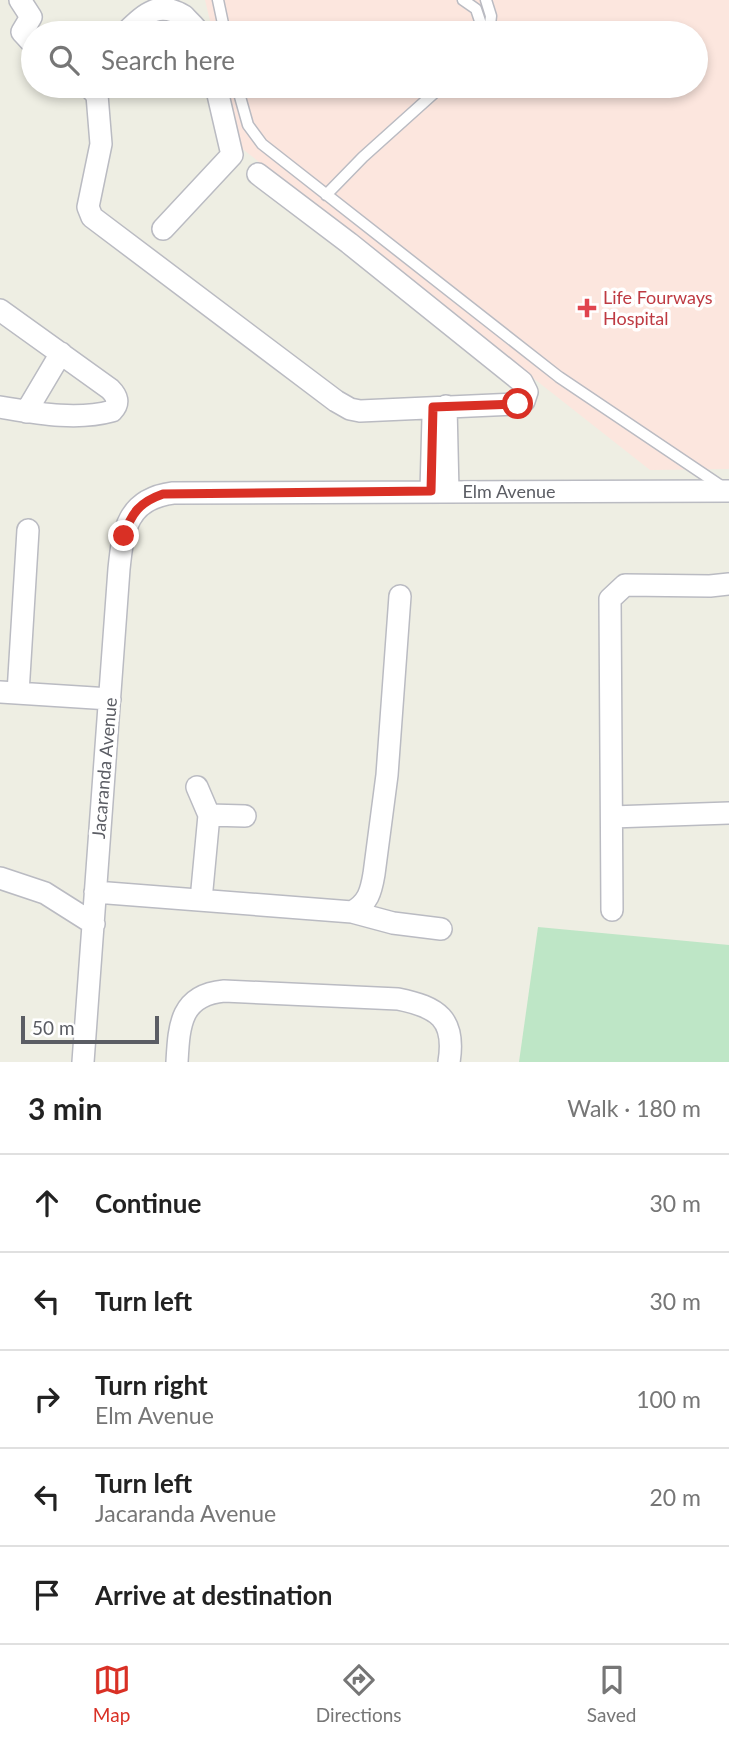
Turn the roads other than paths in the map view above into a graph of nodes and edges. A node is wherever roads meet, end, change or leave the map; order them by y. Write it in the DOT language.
graph roads {
  1 [pos="20,0"];
  2 [pos="218,0"];
  3 [pos="463,0"];
  4 [pos="486,0"];
  5 [pos="29,21"];
  6 [pos="138,21"];
  7 [pos="187,21"];
  8 [pos="222,21"];
  9 [pos="480,21"];
  10 [pos="490,21"];
  11 [pos="97,98"];
  12 [pos="219,98"];
  13 [pos="241,98"];
  14 [pos="429,98"];
  15 [pos="258,174"];
  16 [pos="326,195"];
  17 [pos="163,229"];
  18 [pos="0,310"];
  19 [pos="61,353"];
  20 [pos="0,407"];
  21 [pos="440,407"];
  22 [pos="26,412"];
  23 [pos="729,491"];
  24 [pos="439,492"];
  25 [pos="163,494"];
  26 [pos="28,530"];
  27 [pos="729,584"];
  28 [pos="400,596"];
  29 [pos="9,692"];
  30 [pos="110,699"];
  31 [pos="197,787"];
  32 [pos="729,813"];
  33 [pos="209,815"];
  34 [pos="245,816"];
  35 [pos="612,817"];
  36 [pos="0,878"];
  37 [pos="95,891"];
  38 [pos="201,900"];
  39 [pos="612,911"];
  40 [pos="352,912"];
  41 [pos="94,924"];
  42 [pos="441,929"];
  43 [pos="83,1062"];
  44 [pos="177,1062"];
  45 [pos="449,1062"];
  1 -- 5 [label="street"];
  2 -- 8 [label="lane"];
  3 -- 9 [label="lane"];
  4 -- 10 [label="lane"];
  6 -- 7 [label="street"];
  11 -- 21 [label="street"];
  12 -- 17 [label="street"];
  13 -- 16 [label="lane"];
  14 -- 16 [label="lane"];
  15 -- 21 [label="street"];
  16 -- 23 [label="lane"];
  18 -- 19 [label="street"];
  19 -- 22 [label="street"];
  19 -- 22 [label="street"];
  20 -- 22 [label="street"];
  21 -- 24 [label="street"];
  23 -- 24 [label="street, Elm Avenue"];
  24 -- 25 [label="street, Elm Avenue"];
  25 -- 30 [label="street, Jacaranda Avenue"];
  26 -- 29 [label="street"];
  27 -- 35 [label="street"];
  28 -- 40 [label="street"];
  29 -- 30 [label="street"];
  30 -- 37 [label="street, Jacaranda Avenue"];
  31 -- 33 [label="street"];
  32 -- 35 [label="street"];
  33 -- 34 [label="street"];
  33 -- 38 [label="street"];
  35 -- 39 [label="street"];
  36 -- 41 [label="street"];
  37 -- 38 [label="street"];
  37 -- 41 [label="street, Jacaranda Avenue"];
  38 -- 40 [label="street"];
  40 -- 42 [label="street"];
  41 -- 43 [label="street, Jacaranda Avenue"];
  44 -- 45 [label="street"];
}
